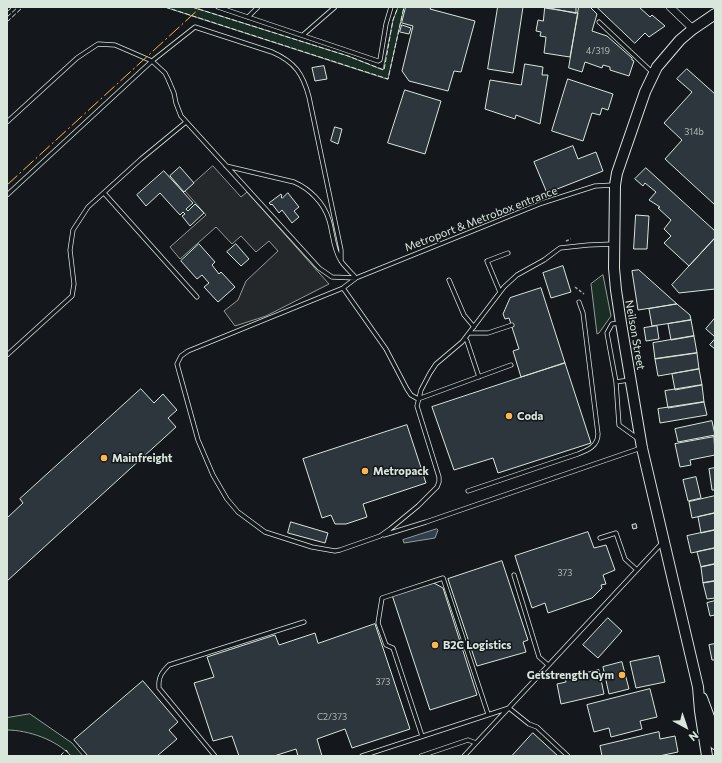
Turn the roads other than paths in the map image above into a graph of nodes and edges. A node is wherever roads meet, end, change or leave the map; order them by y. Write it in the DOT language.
graph roads {
  1 [pos="9,7"];
  2 [pos="218,7"];
  3 [pos="258,7"];
  4 [pos="335,7"];
  5 [pos="391,7"];
  6 [pos="670,7"];
  7 [pos="7,9"];
  8 [pos="715,14"];
  9 [pos="248,17"];
  10 [pos="599,22"];
  11 [pos="693,29"];
  12 [pos="303,36"];
  13 [pos="152,61"];
  14 [pos="653,73"];
  15 [pos="7,122"];
  16 [pos="186,122"];
  17 [pos="226,166"];
  18 [pos="615,185"];
  19 [pos="104,193"];
  20 [pos="7,195"];
  21 [pos="614,244"];
  22 [pos="508,253"];
  23 [pos="341,261"];
  24 [pos="356,278"];
  25 [pos="449,280"];
  26 [pos="343,288"];
  27 [pos="500,292"];
  28 [pos="197,296"];
  29 [pos="579,302"];
  30 [pos="621,322"];
  31 [pos="512,325"];
  32 [pos="474,326"];
  33 [pos="470,333"];
  34 [pos="465,338"];
  35 [pos="7,355"];
  36 [pos="511,365"];
  37 [pos="479,377"];
  38 [pos="631,379"];
  39 [pos="616,382"];
  40 [pos="418,399"];
  41 [pos="642,444"];
  42 [pos="468,491"];
  43 [pos="377,537"];
  44 [pos="600,538"];
  45 [pos="663,541"];
  46 [pos="636,570"];
  47 [pos="514,575"];
  48 [pos="304,622"];
  49 [pos="548,665"];
  50 [pos="698,687"];
  51 [pos="509,708"];
  52 [pos="488,714"];
  53 [pos="422,736"];
  54 [pos="476,743"];
  55 [pos="715,744"];
  56 [pos="215,756"];
  57 [pos="362,756"];
  58 [pos="421,756"];
  59 [pos="464,756"];
  60 [pos="568,756"];
  61 [pos="707,756"];
  1 -- 7 [label="lane"];
  2 -- 9 [label="lane"];
  3 -- 9 [label="lane"];
  4 -- 12 [label="lane"];
  5 -- 12 [label="lane"];
  6 -- 11 [label="street"];
  8 -- 11 [label="main road, Neilson Street"];
  9 -- 12 [label="lane"];
  10 -- 14 [label="lane"];
  11 -- 14 [label="main road, Neilson Street"];
  13 -- 15 [label="lane"];
  13 -- 16 [label="lane"];
  13 -- 20 [label="lane"];
  13 -- 23 [label="lane"];
  14 -- 18 [label="main road, Neilson Street"];
  16 -- 17 [label="lane"];
  16 -- 19 [label="lane"];
  17 -- 23 [label="lane"];
  17 -- 24 [label="lane"];
  18 -- 21 [label="main road, Neilson Street"];
  18 -- 24 [label="lane, Metroport & Metrobox entrance"];
  19 -- 28 [label="lane"];
  19 -- 35 [label="lane"];
  21 -- 27 [label="lane"];
  21 -- 30 [label="main road, Neilson Street"];
  22 -- 27 [label="lane"];
  23 -- 24 [label="lane"];
  24 -- 26 [label="lane"];
  25 -- 32 [label="lane"];
  26 -- 40 [label="lane"];
  26 -- 43 [label="lane"];
  27 -- 32 [label="lane"];
  29 -- 42 [label="lane"];
  30 -- 38 [label="main road, Neilson Street"];
  30 -- 39 [label="lane"];
  31 -- 33 [label="lane"];
  32 -- 33 [label="lane"];
  33 -- 34 [label="lane"];
  34 -- 37 [label="lane"];
  34 -- 40 [label="lane"];
  36 -- 37 [label="lane"];
  37 -- 40 [label="lane"];
  38 -- 39 [label="lane"];
  38 -- 41 [label="main road, Neilson Street"];
  39 -- 41 [label="lane"];
  40 -- 43 [label="lane"];
  41 -- 43 [label="lane"];
  41 -- 45 [label="main road, Neilson Street"];
  44 -- 46 [label="lane"];
  45 -- 46 [label="lane"];
  45 -- 50 [label="main road, Neilson Street"];
  46 -- 49 [label="lane"];
  47 -- 49 [label="lane"];
  48 -- 56 [label="lane"];
  49 -- 51 [label="lane"];
  50 -- 55 [label="main road, Neilson Street"];
  50 -- 61 [label="main road, Neilson Street"];
  51 -- 52 [label="lane"];
  51 -- 54 [label="lane"];
  51 -- 60 [label="lane"];
  52 -- 53 [label="lane"];
  52 -- 53 [label="lane"];
  53 -- 57 [label="lane"];
  54 -- 58 [label="lane"];
  54 -- 59 [label="lane"];
}
